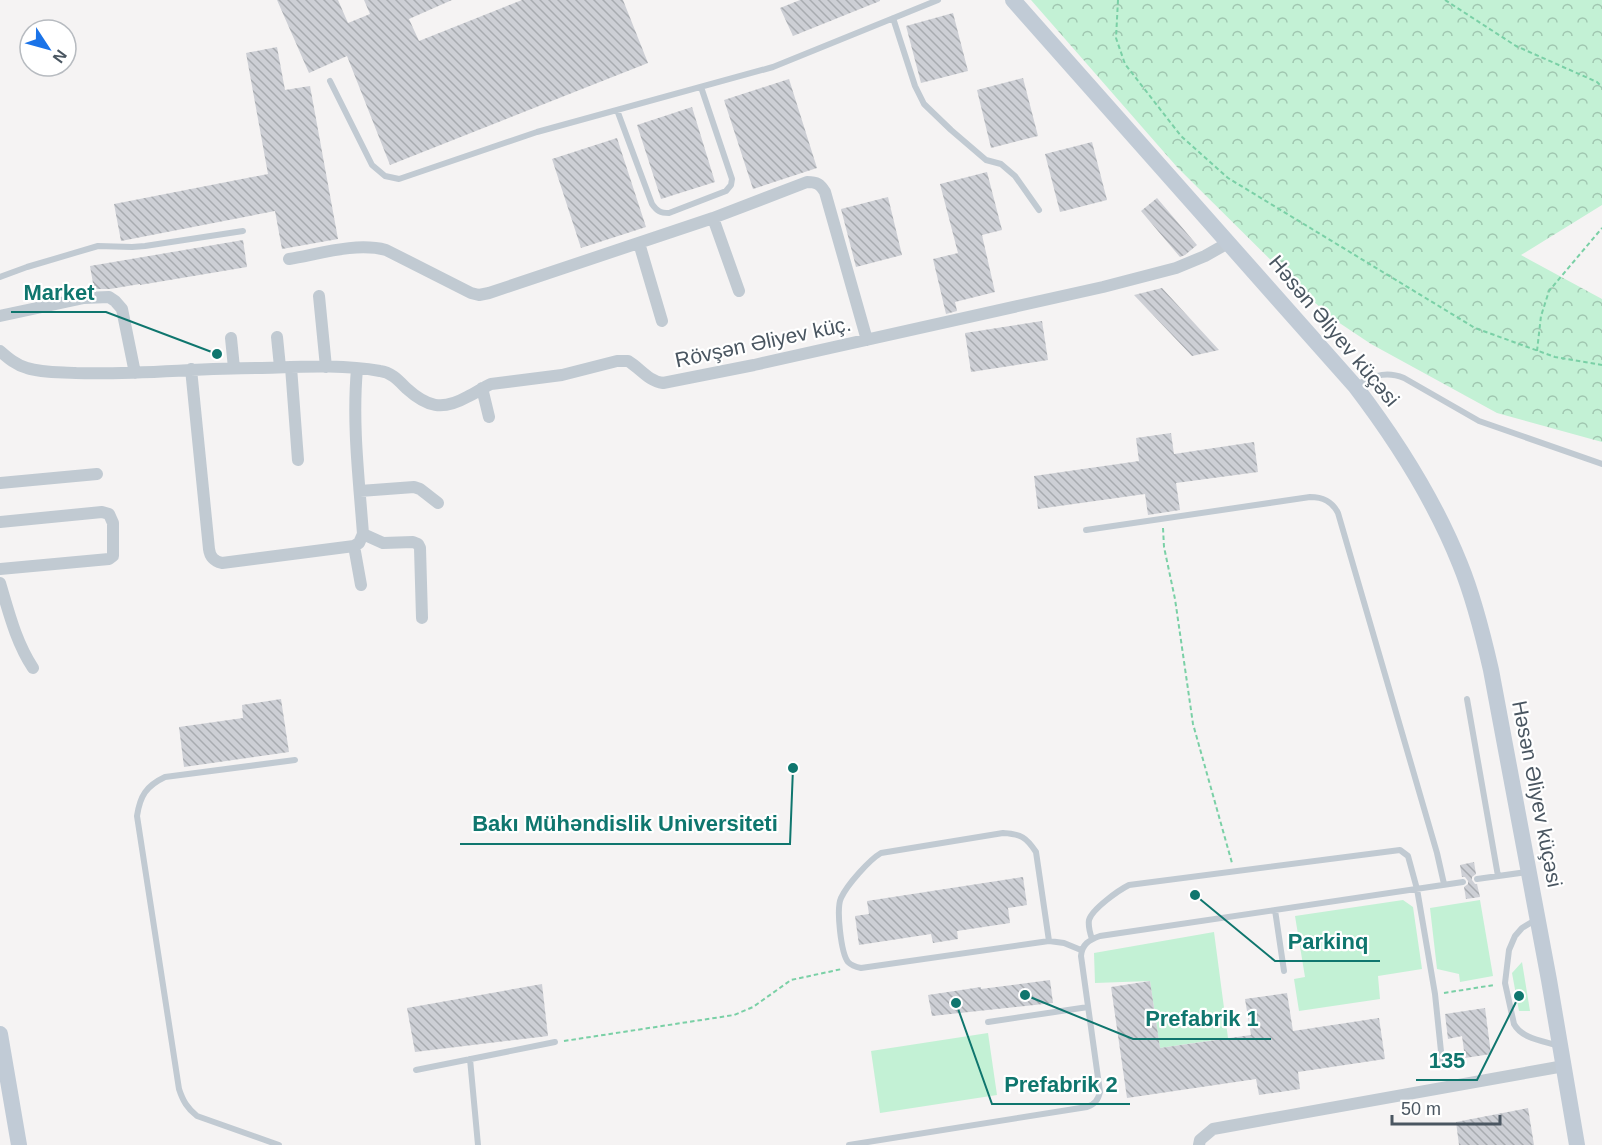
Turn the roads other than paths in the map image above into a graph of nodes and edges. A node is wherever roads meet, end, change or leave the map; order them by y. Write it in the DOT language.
graph roads {
  1 [pos="938,0"];
  2 [pos="1013,0"];
  3 [pos="893,18"];
  4 [pos="330,81"];
  5 [pos="701,87"];
  6 [pos="617,110"];
  7 [pos="1039,210"];
  8 [pos="713,218"];
  9 [pos="243,231"];
  10 [pos="639,243"];
  11 [pos="1228,243"];
  12 [pos="289,259"];
  13 [pos="0,277"];
  14 [pos="739,291"];
  15 [pos="319,296"];
  16 [pos="0,316"];
  17 [pos="662,321"];
  18 [pos="277,337"];
  19 [pos="231,338"];
  20 [pos="867,340"];
  21 [pos="0,351"];
  22 [pos="285,367"];
  23 [pos="326,367"];
  24 [pos="234,368"];
  25 [pos="192,369"];
  26 [pos="357,369"];
  27 [pos="135,373"];
  28 [pos="1355,386"];
  29 [pos="482,388"];
  30 [pos="489,417"];
  31 [pos="298,460"];
  32 [pos="1602,464"];
  33 [pos="97,474"];
  34 [pos="0,483"];
  35 [pos="360,491"];
  36 [pos="438,503"];
  37 [pos="0,522"];
  38 [pos="1086,530"];
  39 [pos="363,534"];
  40 [pos="354,546"];
  41 [pos="0,569"];
  42 [pos="0,583"];
  43 [pos="361,585"];
  44 [pos="422,618"];
  45 [pos="33,668"];
  46 [pos="1467,699"];
  47 [pos="295,760"];
  48 [pos="1529,872"];
  49 [pos="1498,876"];
  50 [pos="1477,879"];
  51 [pos="1463,882"];
  52 [pos="1444,884"];
  53 [pos="1417,889"];
  54 [pos="1275,910"];
  55 [pos="1537,919"];
  56 [pos="1092,939"];
  57 [pos="1049,941"];
  58 [pos="1082,950"];
  59 [pos="1284,971"];
  60 [pos="1088,1007"];
  61 [pos="988,1022"];
  62 [pos="0,1034"];
  63 [pos="555,1042"];
  64 [pos="1560,1046"];
  65 [pos="470,1059"];
  66 [pos="1442,1061"];
  67 [pos="1564,1066"];
  68 [pos="416,1070"];
  69 [pos="19,1145"];
  70 [pos="279,1145"];
  71 [pos="478,1145"];
  72 [pos="849,1145"];
  73 [pos="1199,1145"];
  74 [pos="1577,1145"];
  1 -- 3 [label="lane"];
  2 -- 11 [label="main road, Həsən Əliyev küçəsi"];
  3 -- 5 [label="lane"];
  3 -- 7 [label="lane"];
  4 -- 6 [label="lane"];
  5 -- 6 [label="lane"];
  5 -- 6 [label="lane"];
  8 -- 10 [label="street"];
  8 -- 14 [label="street"];
  8 -- 20 [label="street"];
  9 -- 13 [label="lane"];
  10 -- 12 [label="street"];
  10 -- 17 [label="street"];
  11 -- 20 [label="street, Rövşən Əliyev küç."];
  11 -- 28 [label="main road, Həsən Əliyev küçəsi"];
  15 -- 23 [label="street"];
  16 -- 27 [label="street"];
  18 -- 22 [label="street"];
  19 -- 24 [label="street"];
  20 -- 29 [label="street, Rövşən Əliyev küç."];
  21 -- 27 [label="street, Rövşən Əliyev küç."];
  22 -- 23 [label="street, Rövşən Əliyev küç."];
  22 -- 24 [label="street, Rövşən Əliyev küç."];
  22 -- 31 [label="street"];
  23 -- 26 [label="street, Rövşən Əliyev küç."];
  24 -- 25 [label="street, Rövşən Əliyev küç."];
  25 -- 27 [label="street, Rövşən Əliyev küç."];
  25 -- 40 [label="street"];
  26 -- 29 [label="street, Rövşən Əliyev küç."];
  26 -- 35 [label="street"];
  28 -- 32 [label="lane"];
  28 -- 48 [label="main road, Həsən Əliyev küçəsi"];
  29 -- 30 [label="street"];
  33 -- 34 [label="street"];
  35 -- 36 [label="street"];
  35 -- 39 [label="street"];
  37 -- 41 [label="street"];
  38 -- 52 [label="lane"];
  39 -- 40 [label="street"];
  39 -- 44 [label="street"];
  40 -- 43 [label="street"];
  42 -- 45 [label="street"];
  46 -- 49 [label="lane"];
  47 -- 70 [label="lane"];
  48 -- 49 [label="lane"];
  48 -- 55 [label="main road, Həsən Əliyev küçəsi"];
  49 -- 50 [label="lane"];
  51 -- 52 [label="lane"];
  52 -- 53 [label="lane"];
  53 -- 54 [label="lane"];
  53 -- 56 [label="lane"];
  53 -- 66 [label="lane"];
  54 -- 56 [label="lane"];
  54 -- 59 [label="lane"];
  55 -- 64 [label="main road, Həsən Əliyev küçəsi"];
  55 -- 64 [label="lane"];
  56 -- 58 [label="lane"];
  57 -- 57 [label="lane"];
  57 -- 58 [label="lane"];
  58 -- 60 [label="lane"];
  60 -- 61 [label="lane"];
  60 -- 72 [label="lane"];
  62 -- 69 [label="main road"];
  63 -- 65 [label="lane"];
  64 -- 67 [label="main road, Həsən Əliyev küçəsi"];
  65 -- 68 [label="lane"];
  65 -- 71 [label="lane"];
  67 -- 73 [label="street"];
  67 -- 74 [label="main road, Həsən Əliyev küçəsi"];
}
